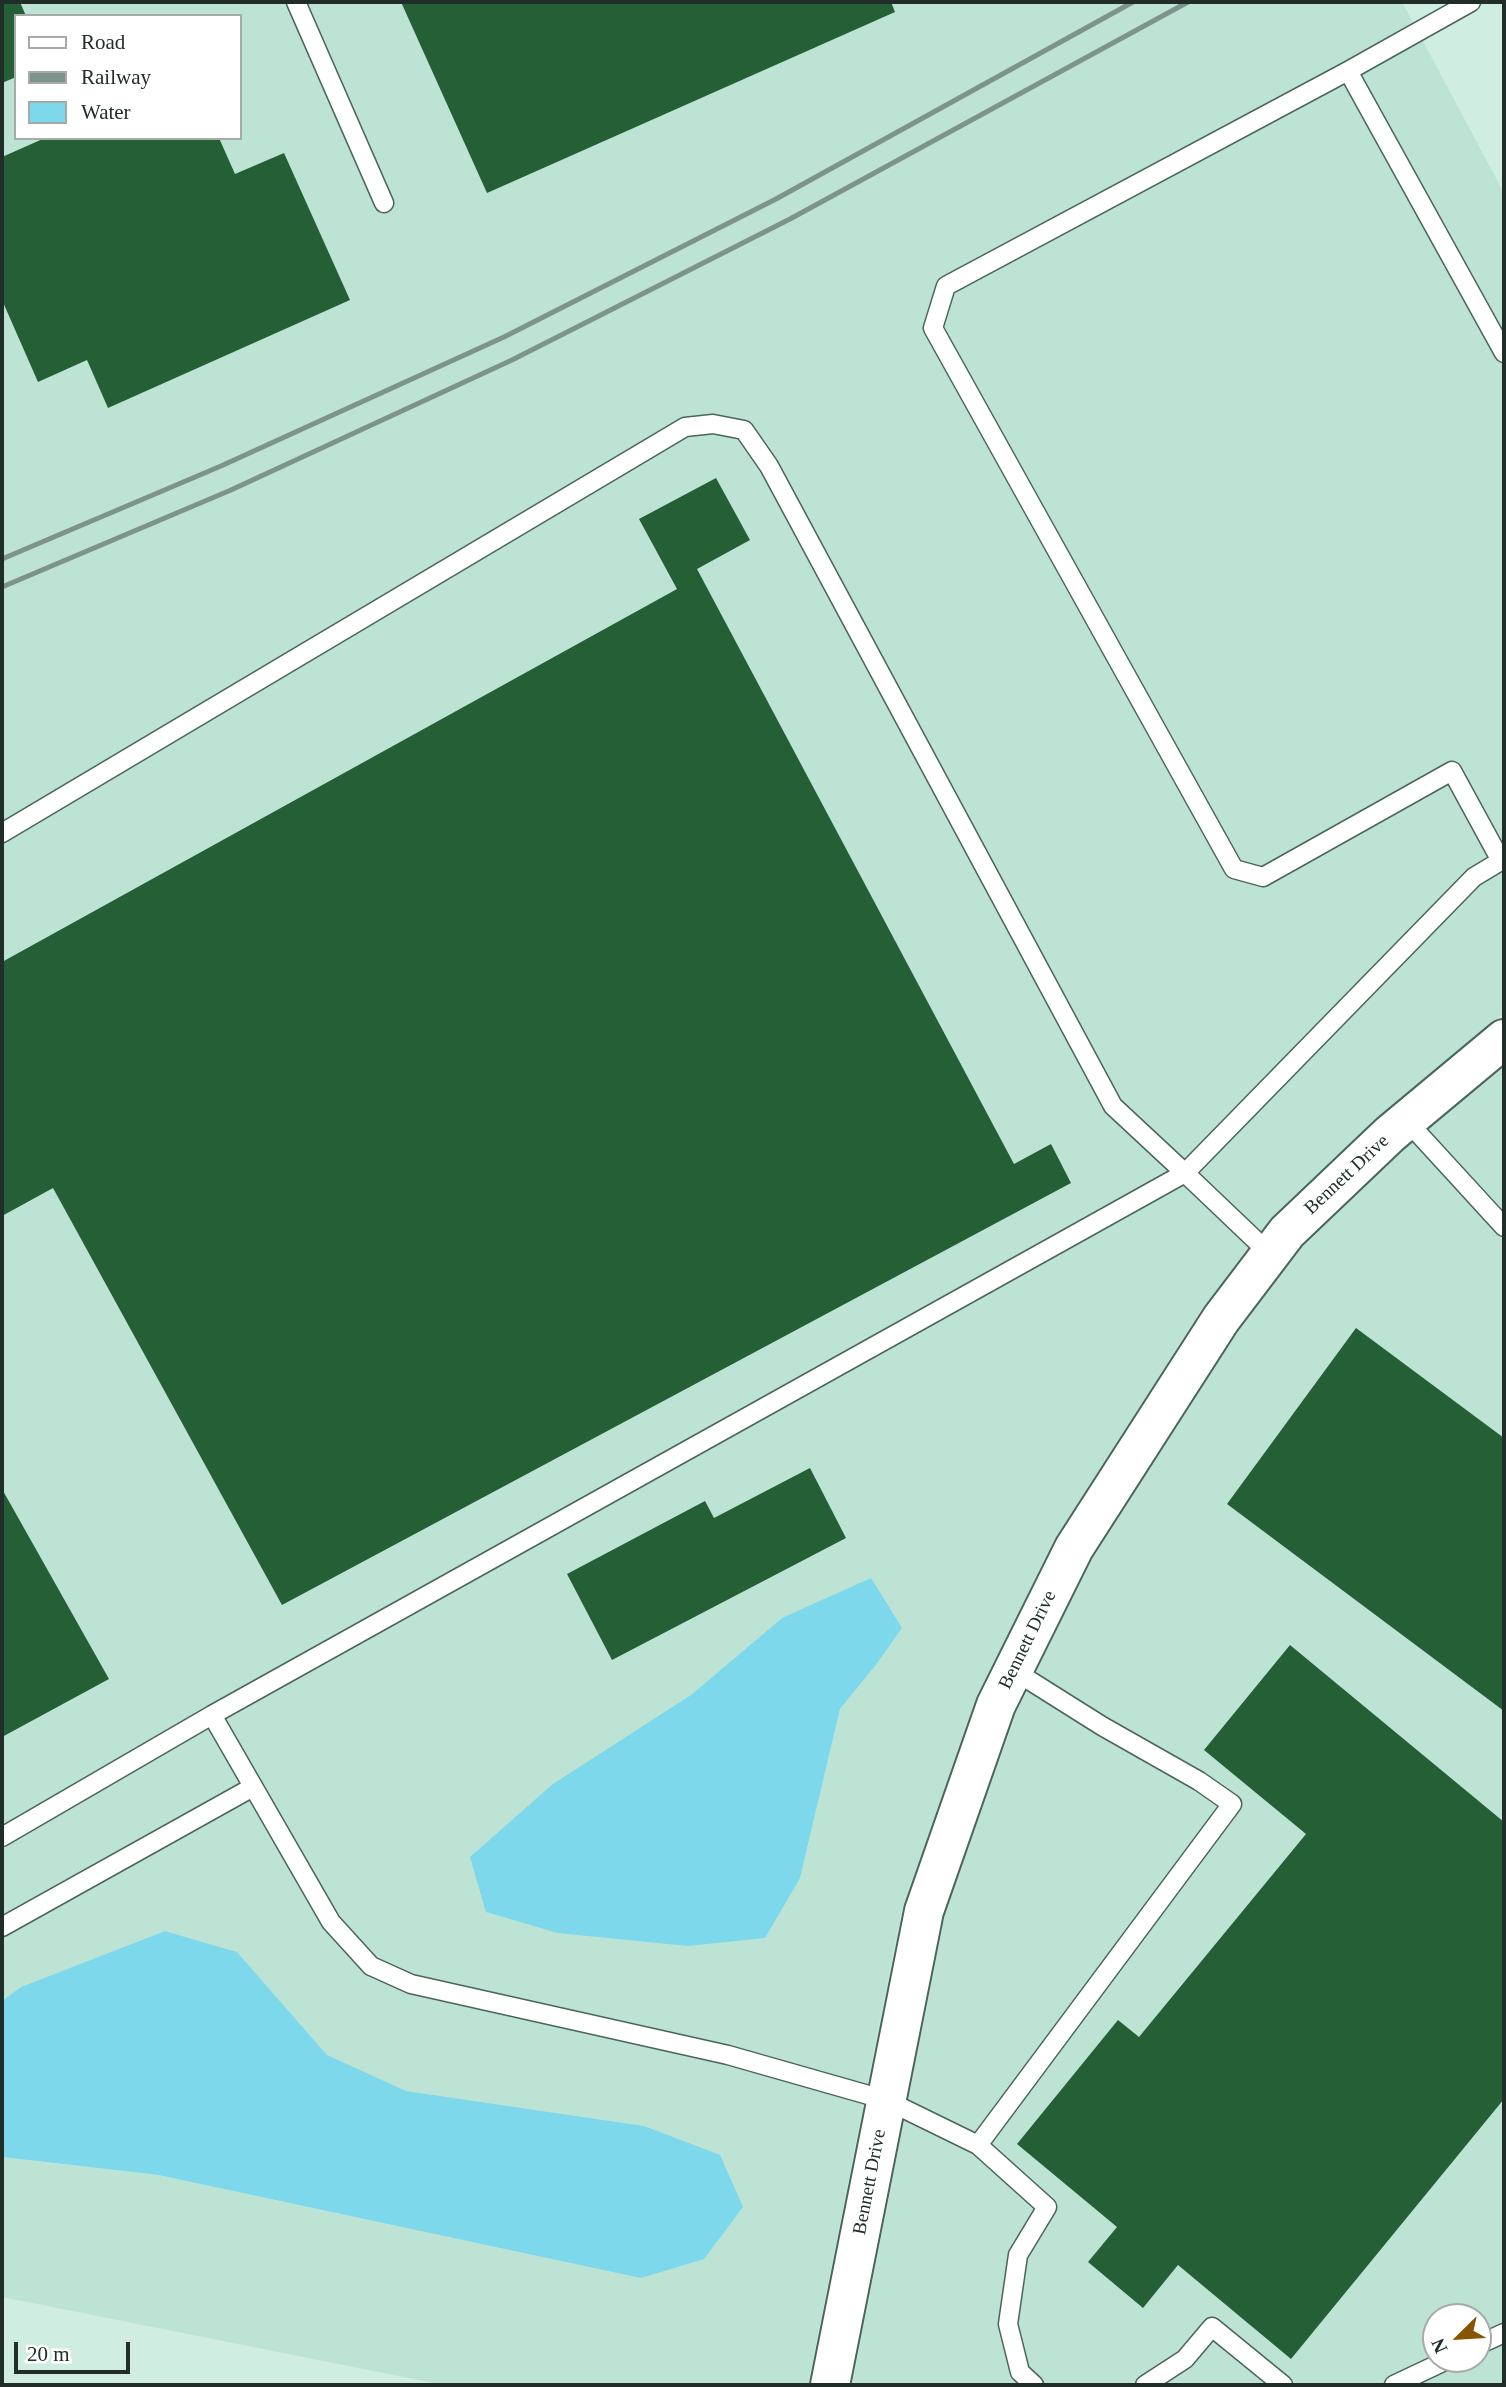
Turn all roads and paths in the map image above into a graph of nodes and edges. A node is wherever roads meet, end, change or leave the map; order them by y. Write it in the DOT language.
graph roads {
  1 [pos="296,2"];
  2 [pos="1471,2"];
  3 [pos="1348,71"];
  4 [pos="384,203"];
  5 [pos="1504,352"];
  6 [pos="2,833"];
  7 [pos="1503,860"];
  8 [pos="1504,1039"];
  9 [pos="1406,1120"];
  10 [pos="1185,1173"];
  11 [pos="1504,1227"];
  12 [pos="1270,1254"];
  13 [pos="1013,1670"];
  14 [pos="212,1715"];
  15 [pos="253,1787"];
  16 [pos="2,1837"];
  17 [pos="2,1927"];
  18 [pos="886,2100"];
  19 [pos="978,2145"];
  20 [pos="1422,2372"];
  21 [pos="830,2385"];
  22 [pos="1034,2385"];
  23 [pos="1145,2385"];
  24 [pos="1283,2385"];
  25 [pos="1394,2385"];
  1 -- 4 [label="lane"];
  2 -- 3 [label="lane"];
  3 -- 5 [label="lane"];
  3 -- 7 [label="lane"];
  6 -- 10 [label="lane"];
  7 -- 10 [label="lane"];
  8 -- 9 [label="street, Bennett Drive"];
  9 -- 11 [label="lane"];
  9 -- 12 [label="street, Bennett Drive"];
  10 -- 12 [label="lane"];
  10 -- 14 [label="lane"];
  12 -- 13 [label="street, Bennett Drive"];
  13 -- 18 [label="street, Bennett Drive"];
  13 -- 19 [label="lane"];
  14 -- 15 [label="lane"];
  14 -- 16 [label="lane"];
  15 -- 17 [label="lane"];
  15 -- 18 [label="lane"];
  18 -- 19 [label="lane"];
  18 -- 21 [label="street, Bennett Drive"];
  19 -- 22 [label="lane"];
  20 -- 25 [label="lane"];
  23 -- 24 [label="lane"];
}
